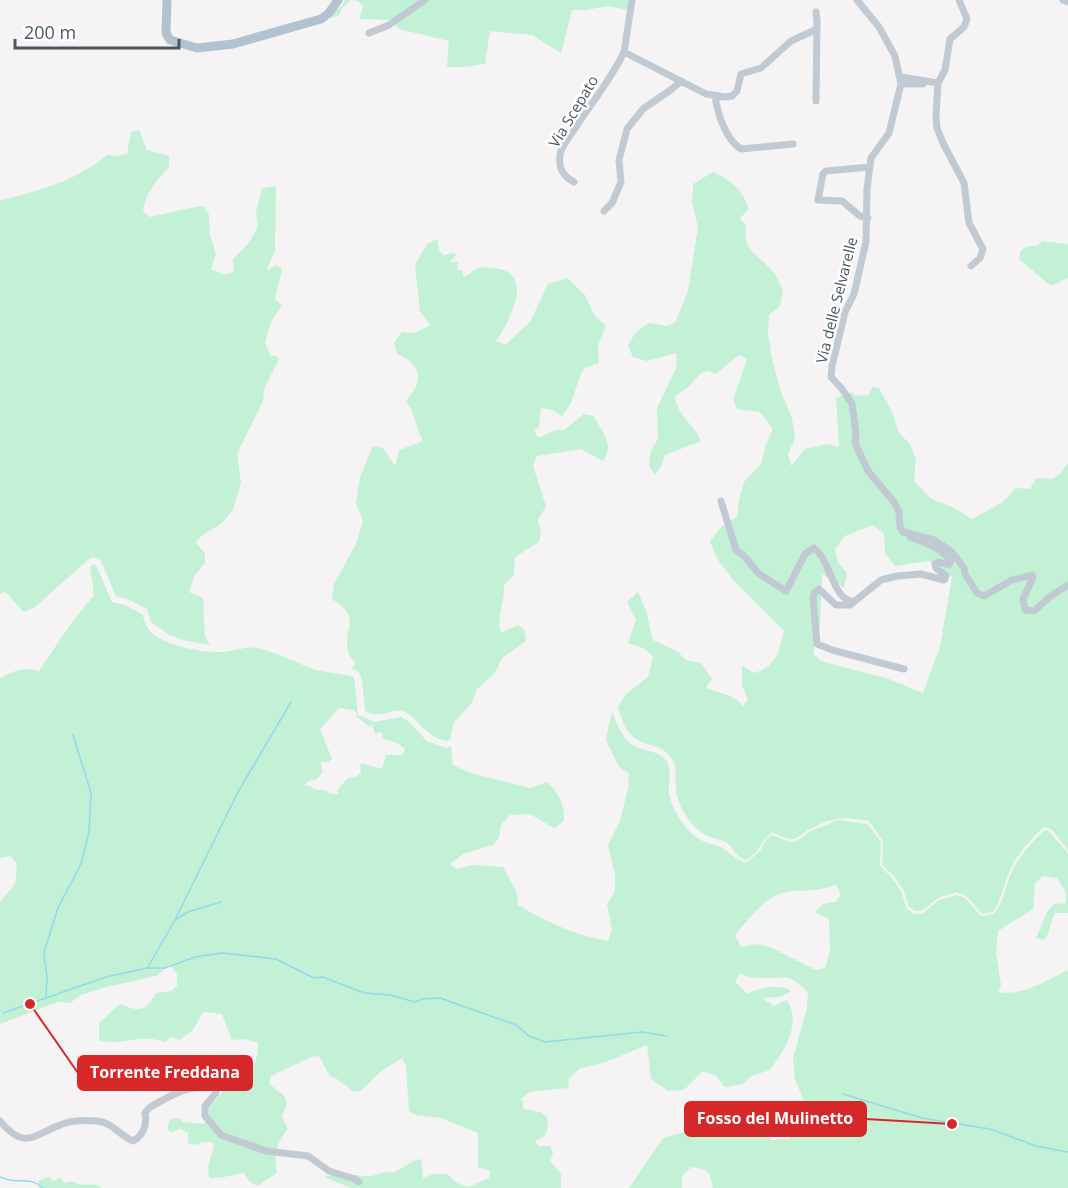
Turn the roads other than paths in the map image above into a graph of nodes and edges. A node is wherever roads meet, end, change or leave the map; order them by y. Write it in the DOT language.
graph roads {
  1 [pos="167,0"];
  2 [pos="338,0"];
  3 [pos="425,0"];
  4 [pos="632,0"];
  5 [pos="857,0"];
  6 [pos="960,0"];
  7 [pos="1063,0"];
  8 [pos="1068,2"];
  9 [pos="816,12"];
  10 [pos="817,29"];
  11 [pos="369,33"];
  12 [pos="624,52"];
  13 [pos="681,81"];
  14 [pos="901,81"];
  15 [pos="938,83"];
  16 [pos="715,95"];
  17 [pos="816,101"];
  18 [pos="793,144"];
  19 [pos="870,167"];
  20 [pos="574,182"];
  21 [pos="604,211"];
  22 [pos="868,218"];
  23 [pos="971,266"];
  24 [pos="721,501"];
  25 [pos="903,532"];
  26 [pos="1068,585"];
  27 [pos="854,601"];
  28 [pos="904,669"];
  29 [pos="0,1121"];
  30 [pos="359,1182"];
  1 -- 2 [label="main road"];
  3 -- 11 [label="street"];
  4 -- 12 [label="street"];
  5 -- 14 [label="street"];
  6 -- 15 [label="street"];
  7 -- 8 [label="street"];
  9 -- 10 [label="street"];
  10 -- 16 [label="street"];
  10 -- 17 [label="street"];
  12 -- 13 [label="street"];
  12 -- 20 [label="street, Via Scepato"];
  13 -- 16 [label="street"];
  13 -- 21 [label="street"];
  14 -- 15 [label="street"];
  14 -- 19 [label="street, Via delle Selvarelle"];
  15 -- 23 [label="street"];
  16 -- 18 [label="street"];
  19 -- 22 [label="street, Via delle Selvarelle"];
  19 -- 22 [label="street"];
  22 -- 25 [label="street, Via delle Selvarelle"];
  24 -- 27 [label="street"];
  25 -- 26 [label="street"];
  25 -- 27 [label="street"];
  27 -- 28 [label="street"];
  29 -- 30 [label="street"];
}
